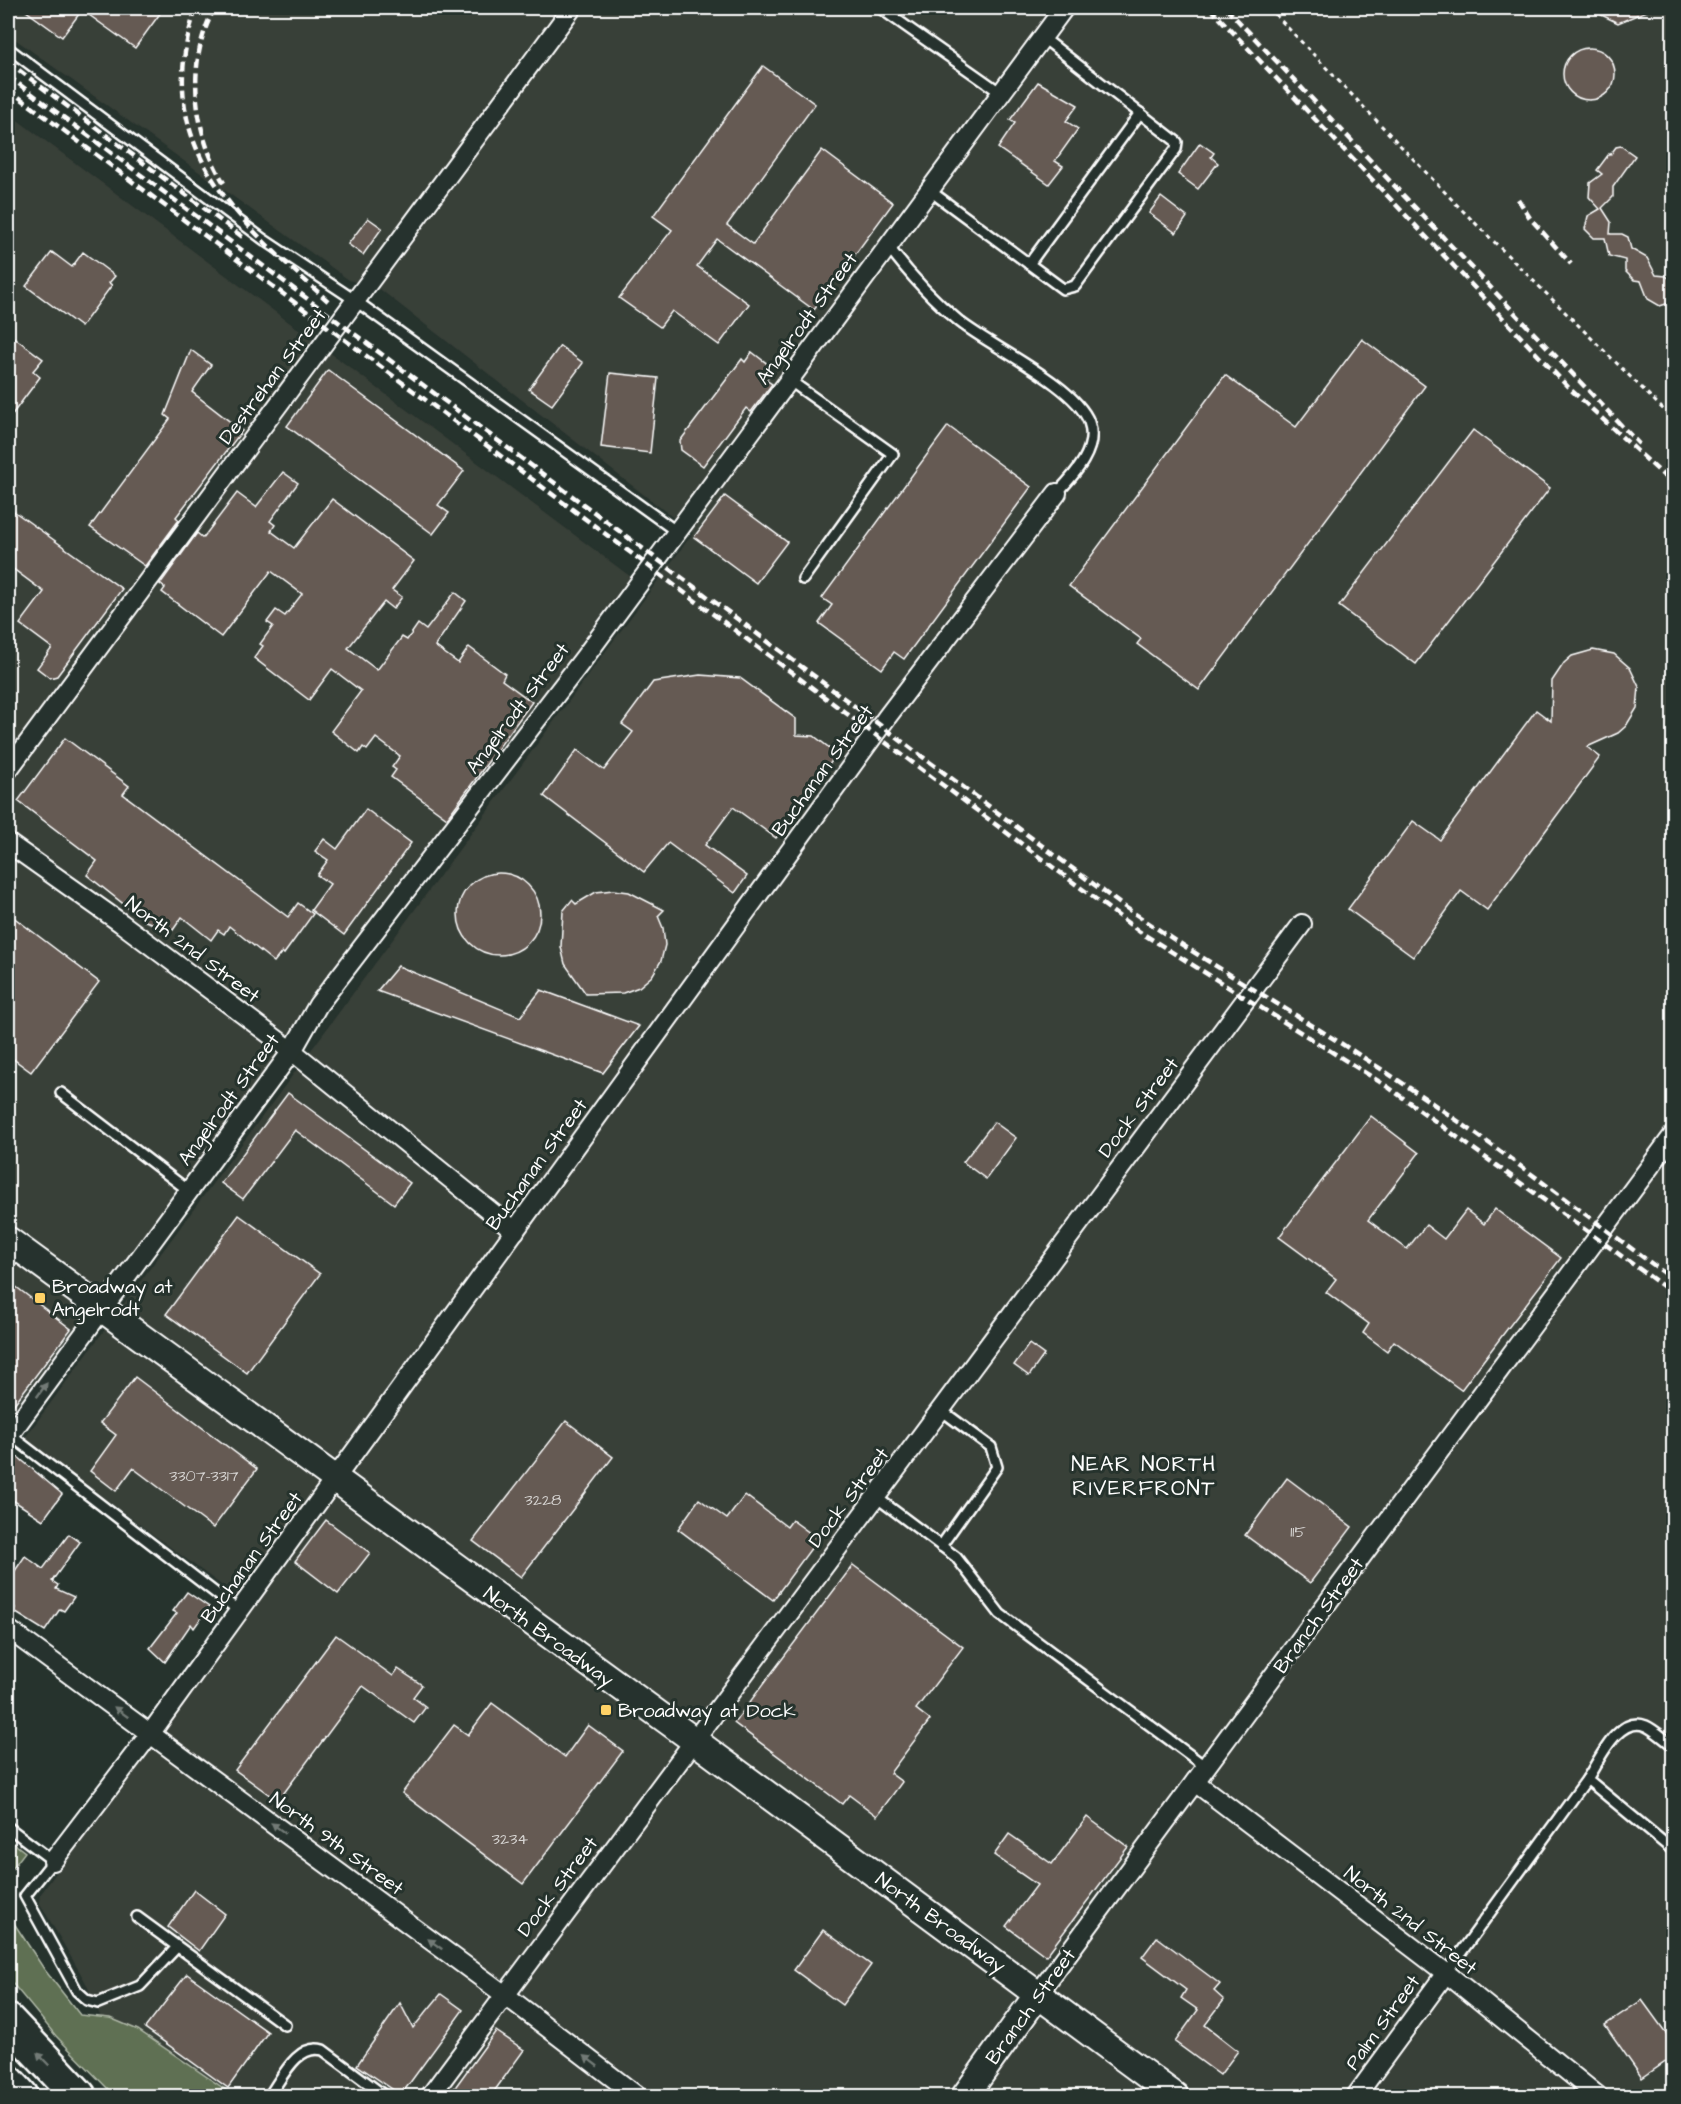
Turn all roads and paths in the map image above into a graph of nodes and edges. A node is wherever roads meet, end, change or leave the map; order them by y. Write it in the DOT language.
graph roads {
  1 [pos="572,8"];
  2 [pos="880,8"];
  3 [pos="1064,8"];
  4 [pos="1269,8"];
  5 [pos="1042,37"];
  6 [pos="8,48"];
  7 [pos="1001,93"];
  8 [pos="1140,113"];
  9 [pos="929,190"];
  10 [pos="888,246"];
  11 [pos="1029,264"];
  12 [pos="356,301"];
  13 [pos="789,380"];
  14 [pos="1674,420"];
  15 [pos="1057,493"];
  16 [pos="677,532"];
  17 [pos="803,579"];
  18 [pos="8,770"];
  19 [pos="8,843"];
  20 [pos="1302,924"];
  21 [pos="292,1051"];
  22 [pos="61,1093"];
  23 [pos="1674,1134"];
  24 [pos="189,1191"];
  25 [pos="515,1231"];
  26 [pos="8,1240"];
  27 [pos="101,1310"];
  28 [pos="941,1410"];
  29 [pos="8,1434"];
  30 [pos="334,1480"];
  31 [pos="876,1497"];
  32 [pos="941,1546"];
  33 [pos="239,1611"];
  34 [pos="8,1629"];
  35 [pos="150,1734"];
  36 [pos="694,1741"];
  37 [pos="1674,1746"];
  38 [pos="1206,1767"];
  39 [pos="1587,1779"];
  40 [pos="1195,1782"];
  41 [pos="8,1827"];
  42 [pos="1674,1851"];
  43 [pos="52,1861"];
  44 [pos="137,1917"];
  45 [pos="177,1947"];
  46 [pos="1446,1973"];
  47 [pos="1038,1994"];
  48 [pos="505,1995"];
  49 [pos="8,2021"];
  50 [pos="285,2025"];
  51 [pos="8,2082"];
  52 [pos="21,2097"];
  53 [pos="79,2097"];
  54 [pos="269,2097"];
  55 [pos="385,2097"];
  56 [pos="430,2097"];
  57 [pos="637,2097"];
  58 [pos="965,2097"];
  59 [pos="1175,2097"];
  60 [pos="1356,2097"];
  61 [pos="1598,2097"];
  1 -- 12 [label="street, Destrehan Street"];
  2 -- 7 [label="lane"];
  3 -- 5 [label="street, Angelrodt Street"];
  4 -- 14 [label="path"];
  5 -- 7 [label="street, Angelrodt Street"];
  5 -- 8 [label="lane"];
  6 -- 12 [label="lane"];
  7 -- 9 [label="street, Angelrodt Street"];
  8 -- 11 [label="lane"];
  8 -- 11 [label="lane"];
  9 -- 10 [label="street, Angelrodt Street"];
  9 -- 11 [label="lane"];
  10 -- 13 [label="street, Angelrodt Street"];
  10 -- 15 [label="lane"];
  12 -- 16 [label="lane"];
  12 -- 18 [label="street, Destrehan Street"];
  13 -- 16 [label="street, Angelrodt Street"];
  13 -- 17 [label="lane"];
  15 -- 25 [label="street, Buchanan Street"];
  16 -- 21 [label="street, Angelrodt Street"];
  19 -- 21 [label="street, North 2nd Street"];
  20 -- 28 [label="street, Dock Street"];
  21 -- 24 [label="street, Angelrodt Street"];
  21 -- 25 [label="street, North 2nd Street"];
  22 -- 24 [label="lane"];
  23 -- 38 [label="street, Branch Street"];
  24 -- 27 [label="street, Angelrodt Street"];
  25 -- 30 [label="street, Buchanan Street"];
  26 -- 27 [label="main road, North Broadway"];
  29 -- 27 [label="street, Angelrodt Street, one-way"];
  27 -- 30 [label="main road, North Broadway"];
  28 -- 31 [label="street, Dock Street"];
  28 -- 32 [label="lane"];
  29 -- 33 [label="lane"];
  30 -- 33 [label="street, Buchanan Street"];
  30 -- 36 [label="main road, North Broadway"];
  31 -- 32 [label="lane"];
  31 -- 36 [label="street, Dock Street"];
  32 -- 38 [label="lane"];
  33 -- 35 [label="street, Buchanan Street"];
  35 -- 34 [label="street, North 9th Street, one-way"];
  35 -- 43 [label="street, Buchanan Street"];
  48 -- 35 [label="street, North 9th Street, one-way"];
  36 -- 47 [label="main road, North Broadway"];
  36 -- 48 [label="street, Dock Street"];
  37 -- 39 [label="lane"];
  38 -- 40 [label="street, Branch Street"];
  39 -- 42 [label="lane"];
  39 -- 46 [label="lane"];
  40 -- 46 [label="street, North 2nd Street"];
  40 -- 47 [label="street, Branch Street"];
  41 -- 43 [label="lane"];
  43 -- 45 [label="lane"];
  44 -- 45 [label="lane"];
  45 -- 50 [label="lane"];
  46 -- 60 [label="street, Palm Street"];
  46 -- 61 [label="street, North 2nd Street"];
  47 -- 58 [label="main road, Branch Street"];
  47 -- 59 [label="main road, North Broadway"];
  48 -- 56 [label="street, Dock Street"];
  57 -- 48 [label="street, North 9th Street, one-way"];
  53 -- 49 [label="highway, one-way"];
  51 -- 52 [label="highway"];
  54 -- 55 [label="lane"];
}
